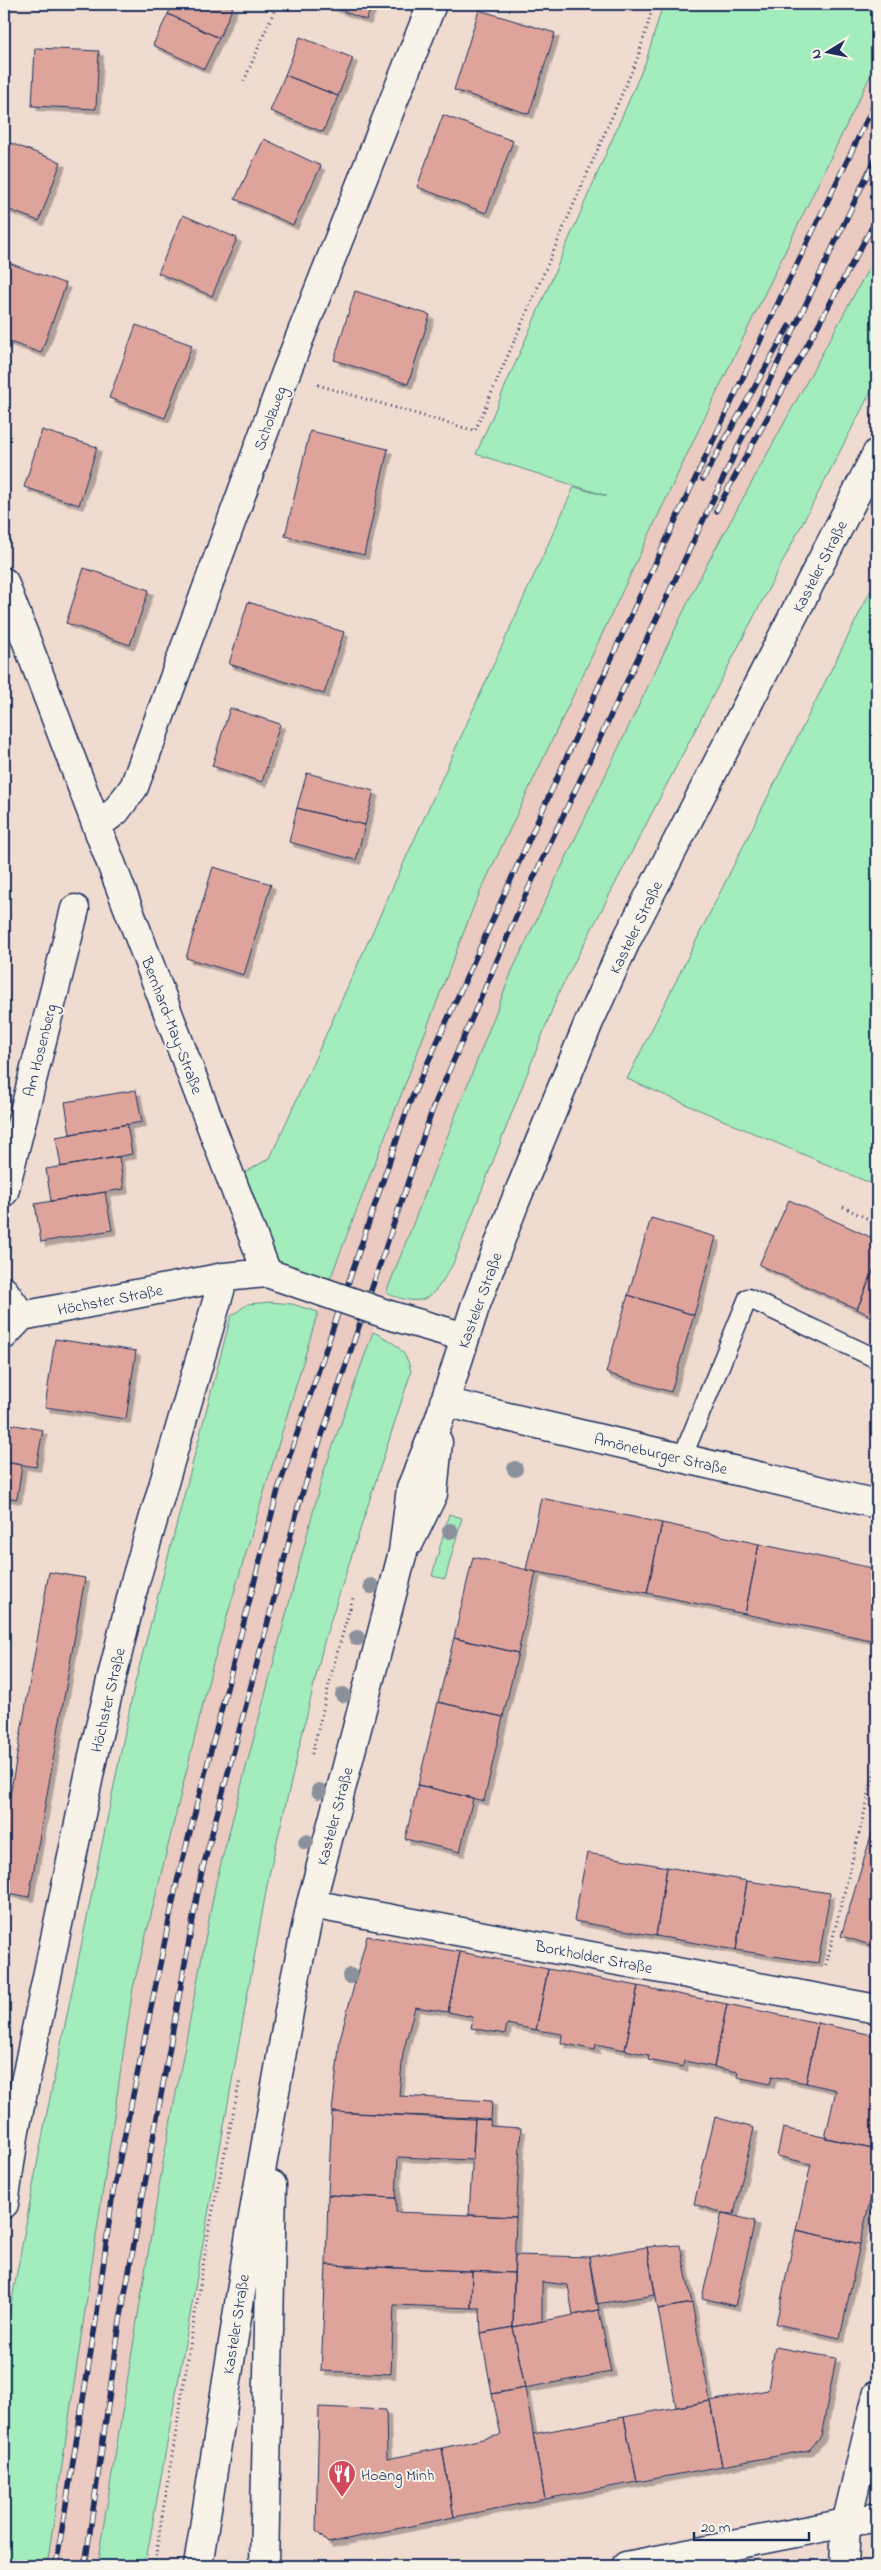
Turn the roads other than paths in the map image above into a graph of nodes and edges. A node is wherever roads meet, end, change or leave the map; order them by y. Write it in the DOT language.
graph roads {
  1 [pos="432,4"];
  2 [pos="877,453"];
  3 [pos="4,582"];
  4 [pos="98,825"];
  5 [pos="75,909"];
  6 [pos="4,1192"];
  7 [pos="267,1273"];
  8 [pos="224,1277"];
  9 [pos="4,1291"];
  10 [pos="22,1316"];
  11 [pos="4,1335"];
  12 [pos="465,1337"];
  13 [pos="877,1359"];
  14 [pos="442,1412"];
  15 [pos="682,1458"];
  16 [pos="877,1504"];
  17 [pos="312,1904"];
  18 [pos="877,2009"];
  19 [pos="276,2083"];
  20 [pos="10,2129"];
  21 [pos="4,2204"];
  22 [pos="877,2395"];
  23 [pos="877,2518"];
  24 [pos="846,2524"];
  25 [pos="198,2566"];
  26 [pos="264,2566"];
  27 [pos="623,2566"];
  28 [pos="844,2566"];
  1 -- 4 [label="street, Scholzweg"];
  2 -- 12 [label="street, Kasteler Straße"];
  3 -- 4 [label="street, Bernhard-May-Straße"];
  4 -- 7 [label="street, Bernhard-May-Straße"];
  5 -- 6 [label="street, Am Hosenberg"];
  7 -- 8 [label="street, Höchster Straße"];
  7 -- 12 [label="street, bridge"];
  8 -- 10 [label="street, Höchster Straße"];
  8 -- 20 [label="street, Höchster Straße"];
  9 -- 10 [label="street"];
  10 -- 11 [label="street"];
  12 -- 14 [label="street, Kasteler Straße"];
  13 -- 15 [label="lane"];
  14 -- 15 [label="street, Amöneburger Straße"];
  14 -- 17 [label="street, Kasteler Straße"];
  15 -- 16 [label="street, Amöneburger Straße"];
  17 -- 18 [label="street, Borkholder Straße"];
  17 -- 19 [label="street, Kasteler Straße"];
  19 -- 25 [label="street, Kasteler Straße"];
  19 -- 26 [label="street, Kasteler Straße"];
  20 -- 21 [label="street, Höchster Straße"];
  22 -- 24 [label="street"];
  23 -- 24 [label="street"];
  24 -- 27 [label="street"];
  24 -- 28 [label="street"];
}
